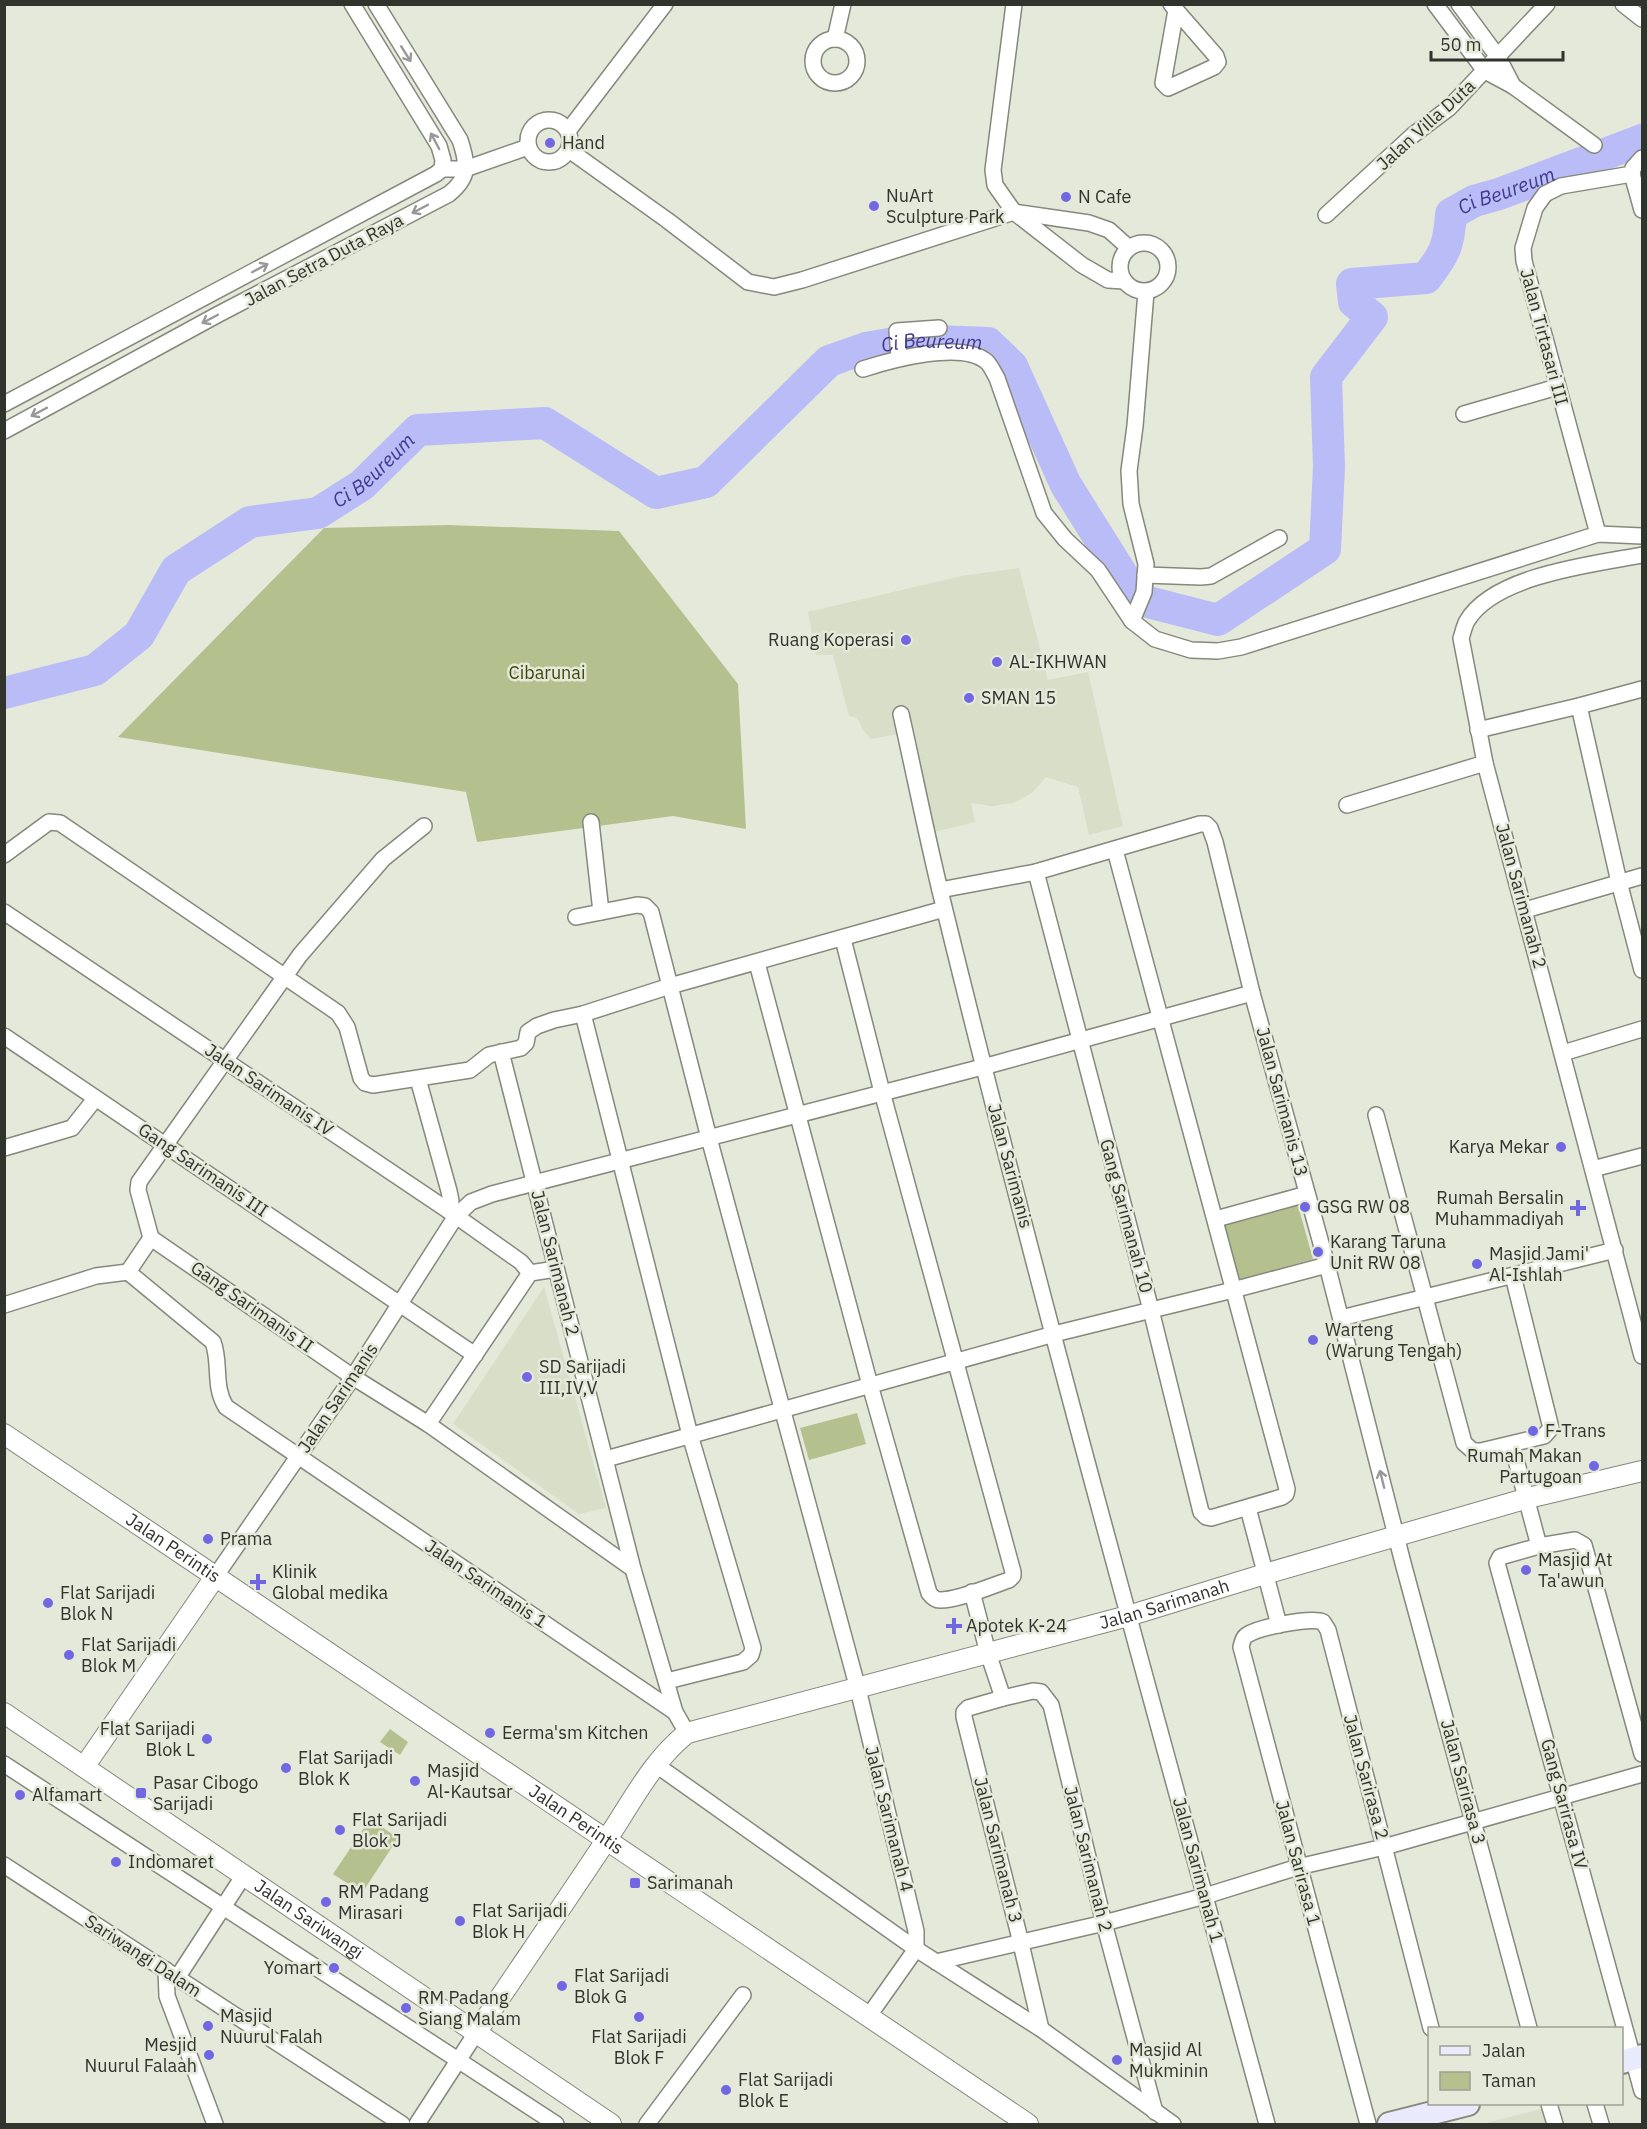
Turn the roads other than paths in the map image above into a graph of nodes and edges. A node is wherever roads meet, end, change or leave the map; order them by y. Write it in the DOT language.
graph roads {
  1 [pos="352,4"];
  2 [pos="376,4"];
  3 [pos="664,4"];
  4 [pos="1014,4"];
  5 [pos="1435,4"];
  6 [pos="1459,4"];
  7 [pos="1547,4"];
  8 [pos="1623,4"];
  9 [pos="1174,7"];
  10 [pos="840,8"];
  11 [pos="1642,19"];
  12 [pos="835,39"];
  13 [pos="1498,57"];
  14 [pos="1485,71"];
  15 [pos="1513,86"];
  16 [pos="568,131"];
  17 [pos="1594,145"];
  18 [pos="528,147"];
  19 [pos="569,150"];
  20 [pos="1642,158"];
  21 [pos="442,169"];
  22 [pos="465,169"];
  23 [pos="1632,174"];
  24 [pos="1642,210"];
  25 [pos="1014,212"];
  26 [pos="1326,215"];
  27 [pos="318,237"];
  28 [pos="1129,248"];
  29 [pos="328,257"];
  30 [pos="1124,282"];
  31 [pos="1146,292"];
  32 [pos="939,328"];
  33 [pos="111,346"];
  34 [pos="898,348"];
  35 [pos="122,367"];
  36 [pos="863,369"];
  37 [pos="1557,387"];
  38 [pos="4,404"];
  39 [pos="1464,414"];
  40 [pos="4,431"];
  41 [pos="1598,534"];
  42 [pos="1642,537"];
  43 [pos="1279,538"];
  44 [pos="1642,555"];
  45 [pos="1145,575"];
  46 [pos="1132,621"];
  47 [pos="1642,688"];
  48 [pos="1579,706"];
  49 [pos="901,714"];
  50 [pos="1478,730"];
  51 [pos="1485,763"];
  52 [pos="1347,805"];
  53 [pos="591,822"];
  54 [pos="424,826"];
  55 [pos="1116,850"];
  56 [pos="4,855"];
  57 [pos="1036,872"];
  58 [pos="1642,876"];
  59 [pos="1619,882"];
  60 [pos="940,890"];
  61 [pos="944,909"];
  62 [pos="1525,910"];
  63 [pos="4,912"];
  64 [pos="601,912"];
  65 [pos="576,917"];
  66 [pos="843,939"];
  67 [pos="757,963"];
  68 [pos="1642,970"];
  69 [pos="285,978"];
  70 [pos="670,986"];
  71 [pos="1252,993"];
  72 [pos="583,1014"];
  73 [pos="1162,1017"];
  74 [pos="1642,1029"];
  75 [pos="4,1036"];
  76 [pos="1080,1040"];
  77 [pos="501,1052"];
  78 [pos="1563,1053"];
  79 [pos="226,1060"];
  80 [pos="984,1066"];
  81 [pos="418,1079"];
  82 [pos="882,1092"];
  83 [pos="95,1099"];
  84 [pos="1376,1115"];
  85 [pos="797,1116"];
  86 [pos="709,1138"];
  87 [pos="166,1145"];
  88 [pos="4,1148"];
  89 [pos="1642,1156"];
  90 [pos="619,1161"];
  91 [pos="1593,1169"];
  92 [pos="534,1183"];
  93 [pos="1307,1194"];
  94 [pos="453,1214"];
  95 [pos="1216,1219"];
  96 [pos="151,1238"];
  97 [pos="1615,1250"];
  98 [pos="1327,1264"];
  99 [pos="556,1269"];
  100 [pos="128,1272"];
  101 [pos="530,1273"];
  102 [pos="1513,1276"];
  103 [pos="1233,1290"];
  104 [pos="1424,1297"];
  105 [pos="401,1304"];
  106 [pos="4,1305"];
  107 [pos="1151,1310"];
  108 [pos="1341,1318"];
  109 [pos="1054,1334"];
  110 [pos="475,1354"];
  111 [pos="1642,1356"];
  112 [pos="956,1361"];
  113 [pos="353,1377"];
  114 [pos="870,1385"];
  115 [pos="782,1410"];
  116 [pos="428,1424"];
  117 [pos="4,1434"];
  118 [pos="690,1435"];
  119 [pos="1512,1445"];
  120 [pos="298,1456"];
  121 [pos="606,1459"];
  122 [pos="1642,1472"];
  123 [pos="1528,1498"];
  124 [pos="1248,1508"];
  125 [pos="1396,1536"];
  126 [pos="1539,1546"];
  127 [pos="633,1569"];
  128 [pos="1265,1574"];
  129 [pos="215,1577"];
  130 [pos="972,1592"];
  131 [pos="1128,1616"];
  132 [pos="1279,1625"];
  133 [pos="988,1653"];
  134 [pos="667,1681"];
  135 [pos="858,1689"];
  136 [pos="1003,1698"];
  137 [pos="675,1712"];
  138 [pos="4,1713"];
  139 [pos="687,1733"];
  140 [pos="1642,1754"];
  141 [pos="4,1764"];
  142 [pos="655,1764"];
  143 [pos="84,1767"];
  144 [pos="1642,1774"];
  145 [pos="1563,1796"];
  146 [pos="1474,1822"];
  147 [pos="607,1839"];
  148 [pos="1384,1846"];
  149 [pos="4,1865"];
  150 [pos="1298,1867"];
  151 [pos="244,1875"];
  152 [pos="1205,1896"];
  153 [pos="223,1907"];
  154 [pos="1104,1923"];
  155 [pos="1021,1943"];
  156 [pos="916,1949"];
  157 [pos="936,1962"];
  158 [pos="172,1974"];
  159 [pos="743,1995"];
  160 [pos="868,2017"];
  161 [pos="1431,2027"];
  162 [pos="1528,2027"];
  163 [pos="1041,2030"];
  164 [pos="476,2033"];
  165 [pos="458,2059"];
  166 [pos="1632,2059"];
  167 [pos="1642,2091"];
  168 [pos="1457,2105"];
  169 [pos="1550,2105"];
  170 [pos="1596,2105"];
  171 [pos="1155,2112"];
  172 [pos="215,2124"];
  173 [pos="402,2124"];
  174 [pos="417,2124"];
  175 [pos="556,2124"];
  176 [pos="611,2124"];
  177 [pos="647,2124"];
  178 [pos="1028,2124"];
  179 [pos="1173,2124"];
  180 [pos="1267,2124"];
  181 [pos="1368,2124"];
  182 [pos="1389,2124"];
  183 [pos="1555,2124"];
  184 [pos="1601,2124"];
  21 -- 1 [label="street, one-way"];
  2 -- 22 [label="street, one-way"];
  3 -- 16 [label="street"];
  4 -- 25 [label="street"];
  5 -- 14 [label="street"];
  6 -- 13 [label="street"];
  7 -- 13 [label="street, Jalan Villa Duta"];
  8 -- 11 [label="street"];
  9 -- 9 [label="street"];
  10 -- 12 [label="street"];
  13 -- 14 [label="street, Jalan Villa Duta"];
  13 -- 15 [label="street"];
  14 -- 15 [label="street"];
  14 -- 26 [label="street, Jalan Villa Duta"];
  15 -- 17 [label="street"];
  16 -- 18 [label="street"];
  16 -- 19 [label="street"];
  18 -- 19 [label="street"];
  18 -- 22 [label="street"];
  19 -- 25 [label="street"];
  20 -- 23 [label="street"];
  21 -- 22 [label="street"];
  21 -- 27 [label="street, Jalan Setra Duta Raya"];
  22 -- 29 [label="street, Jalan Setra Duta Raya, one-way"];
  23 -- 24 [label="street"];
  23 -- 37 [label="street, Jalan Tirtasari III"];
  25 -- 28 [label="street"];
  25 -- 30 [label="street"];
  27 -- 29 [label="street"];
  33 -- 27 [label="street, Jalan Setra Duta Raya, one-way"];
  28 -- 30 [label="street"];
  28 -- 31 [label="street"];
  29 -- 35 [label="street, Jalan Setra Duta Raya, one-way"];
  30 -- 31 [label="street"];
  31 -- 45 [label="street"];
  32 -- 34 [label="street"];
  33 -- 35 [label="street"];
  33 -- 38 [label="street, Jalan Setra Duta Raya"];
  34 -- 36 [label="street"];
  34 -- 46 [label="street"];
  35 -- 40 [label="street, Jalan Setra Duta Raya, one-way"];
  37 -- 39 [label="street"];
  37 -- 41 [label="street, Jalan Tirtasari III"];
  41 -- 42 [label="street"];
  41 -- 46 [label="street"];
  43 -- 45 [label="street"];
  44 -- 50 [label="street, Jalan Sarimanah 2"];
  45 -- 46 [label="street"];
  47 -- 48 [label="street"];
  48 -- 50 [label="street"];
  48 -- 59 [label="street"];
  49 -- 60 [label="street, Jalan Sarimanis"];
  50 -- 51 [label="street, Jalan Sarimanah 2"];
  51 -- 52 [label="street"];
  51 -- 62 [label="street, Jalan Sarimanah 2"];
  53 -- 64 [label="street"];
  54 -- 69 [label="street"];
  55 -- 57 [label="street"];
  55 -- 71 [label="street, Jalan Sarimanis 13"];
  55 -- 73 [label="street, Gang Sarimanah 10"];
  56 -- 69 [label="street"];
  57 -- 60 [label="street"];
  57 -- 76 [label="street, Gang Sarimanah 10"];
  58 -- 59 [label="street"];
  59 -- 62 [label="street"];
  59 -- 68 [label="street"];
  60 -- 61 [label="street, Jalan Sarimanis"];
  61 -- 66 [label="street"];
  61 -- 80 [label="street, Jalan Sarimanis"];
  62 -- 78 [label="street, Jalan Sarimanah 2"];
  63 -- 79 [label="street, Jalan Sarimanis IV"];
  64 -- 65 [label="street"];
  64 -- 70 [label="street"];
  66 -- 67 [label="street"];
  66 -- 82 [label="street"];
  67 -- 70 [label="street"];
  67 -- 85 [label="street"];
  69 -- 79 [label="street"];
  69 -- 81 [label="street"];
  70 -- 72 [label="street"];
  70 -- 86 [label="street"];
  71 -- 73 [label="street"];
  71 -- 93 [label="street, Jalan Sarimanis 13"];
  72 -- 77 [label="street"];
  72 -- 90 [label="street"];
  73 -- 76 [label="street"];
  73 -- 95 [label="street, Gang Sarimanah 10"];
  74 -- 78 [label="street"];
  75 -- 83 [label="street, Gang Sarimanis III"];
  76 -- 80 [label="street"];
  76 -- 107 [label="street, Gang Sarimanah 10"];
  77 -- 81 [label="street"];
  77 -- 92 [label="street, Jalan Sarimanah 2"];
  78 -- 91 [label="street, Jalan Sarimanah 2"];
  79 -- 87 [label="street"];
  79 -- 94 [label="street, Jalan Sarimanis IV"];
  80 -- 82 [label="street"];
  80 -- 109 [label="street, Jalan Sarimanis"];
  81 -- 94 [label="street"];
  82 -- 85 [label="street"];
  82 -- 112 [label="street"];
  83 -- 87 [label="street, Gang Sarimanis III"];
  83 -- 88 [label="street"];
  84 -- 104 [label="street"];
  85 -- 86 [label="street"];
  85 -- 114 [label="street"];
  86 -- 90 [label="street"];
  86 -- 115 [label="street, Jalan Sarimanah 4"];
  87 -- 96 [label="street"];
  87 -- 105 [label="street, Gang Sarimanis III"];
  89 -- 91 [label="street"];
  90 -- 92 [label="street"];
  90 -- 118 [label="street"];
  91 -- 97 [label="street, Jalan Sarimanah 2"];
  92 -- 94 [label="street"];
  92 -- 99 [label="street, Jalan Sarimanah 2"];
  93 -- 95 [label="street"];
  93 -- 98 [label="street, Jalan Sarimanis 13"];
  94 -- 101 [label="street, Jalan Sarimanis IV"];
  94 -- 105 [label="street, Jalan Sarimanis"];
  95 -- 103 [label="street, Gang Sarimanah 10"];
  96 -- 100 [label="street"];
  96 -- 113 [label="street, Gang Sarimanis II"];
  97 -- 102 [label="street"];
  97 -- 111 [label="street, Jalan Sarimanah 2"];
  98 -- 103 [label="street"];
  98 -- 108 [label="street, Jalan Sarimanis 13"];
  99 -- 101 [label="street"];
  99 -- 121 [label="street, Jalan Sarimanah 2"];
  100 -- 106 [label="street"];
  100 -- 120 [label="street, Jalan Sarimanis 1"];
  101 -- 110 [label="street"];
  102 -- 104 [label="street"];
  102 -- 119 [label="street"];
  103 -- 107 [label="street"];
  103 -- 124 [label="street, Gang Sarimanah 10"];
  104 -- 108 [label="street"];
  104 -- 119 [label="street"];
  105 -- 110 [label="street, Gang Sarimanis III"];
  105 -- 113 [label="street, Jalan Sarimanis"];
  107 -- 109 [label="street"];
  107 -- 124 [label="street, Gang Sarimanah 10"];
  125 -- 108 [label="street, Jalan Sarimanis 13, one-way"];
  109 -- 112 [label="street"];
  109 -- 131 [label="street, Jalan Sarimanis"];
  110 -- 116 [label="street"];
  112 -- 114 [label="street"];
  112 -- 130 [label="street"];
  113 -- 116 [label="street, Gang Sarimanis II"];
  113 -- 120 [label="street, Jalan Sarimanis"];
  114 -- 115 [label="street"];
  114 -- 130 [label="street"];
  115 -- 118 [label="street"];
  115 -- 135 [label="street, Jalan Sarimanah 4"];
  116 -- 127 [label="street, Gang Sarimanis II"];
  117 -- 129 [label="street, Jalan Perintis"];
  118 -- 121 [label="street"];
  118 -- 134 [label="street"];
  119 -- 123 [label="street"];
  120 -- 129 [label="street, Jalan Sarimanis"];
  120 -- 137 [label="street, Jalan Sarimanis 1"];
  121 -- 127 [label="street, Jalan Sarimanah 2"];
  122 -- 123 [label="street, Jalan Sarimanah"];
  123 -- 125 [label="street, Jalan Sarimanah"];
  123 -- 126 [label="street"];
  124 -- 128 [label="street"];
  125 -- 128 [label="street, Jalan Sarimanah"];
  125 -- 146 [label="street, Jalan Sarirasa 3"];
  126 -- 140 [label="street, Gang Sarirasa IV"];
  126 -- 145 [label="street, Gang Sarirasa IV"];
  127 -- 134 [label="street, Jalan Sarimanah 2"];
  128 -- 131 [label="street, Jalan Sarimanah"];
  128 -- 132 [label="street"];
  129 -- 143 [label="street"];
  129 -- 147 [label="street, Jalan Perintis"];
  130 -- 133 [label="street"];
  131 -- 133 [label="street, Jalan Sarimanah"];
  131 -- 152 [label="street, Jalan Sarimanah 1"];
  132 -- 148 [label="street, Jalan Sarirasa 2"];
  132 -- 150 [label="street, Jalan Sarirasa 1"];
  133 -- 135 [label="street, Jalan Sarimanah"];
  133 -- 136 [label="street"];
  134 -- 137 [label="street, Jalan Sarimanah 2"];
  135 -- 139 [label="street, Jalan Sarimanah"];
  135 -- 156 [label="street, Jalan Sarimanah 4"];
  136 -- 154 [label="street, Jalan Sarimanah 2"];
  136 -- 155 [label="street, Jalan Sarimanah 3"];
  137 -- 139 [label="street, Jalan Sarimanah 2"];
  138 -- 143 [label="street, Jalan Sariwangi"];
  139 -- 142 [label="street"];
  141 -- 153 [label="street"];
  142 -- 147 [label="street"];
  142 -- 156 [label="street"];
  143 -- 151 [label="street, Jalan Sariwangi"];
  144 -- 145 [label="street"];
  145 -- 146 [label="street"];
  145 -- 166 [label="street, Gang Sarirasa IV"];
  146 -- 148 [label="street"];
  146 -- 162 [label="street, Jalan Sarirasa 3"];
  147 -- 160 [label="street, Jalan Perintis"];
  147 -- 164 [label="street"];
  148 -- 150 [label="street"];
  148 -- 161 [label="street, Jalan Sarirasa 2"];
  149 -- 158 [label="street, Sariwangi Dalam"];
  150 -- 152 [label="street"];
  150 -- 181 [label="street, Jalan Sarirasa 1"];
  151 -- 153 [label="street"];
  151 -- 164 [label="street, Jalan Sariwangi"];
  152 -- 154 [label="street"];
  152 -- 180 [label="street, Jalan Sarimanah 1"];
  153 -- 158 [label="street"];
  153 -- 165 [label="street"];
  154 -- 155 [label="street"];
  154 -- 171 [label="street, Jalan Sarimanah 2"];
  155 -- 157 [label="street"];
  155 -- 163 [label="street, Jalan Sarimanah 3"];
  156 -- 157 [label="street"];
  156 -- 160 [label="street"];
  157 -- 163 [label="street"];
  158 -- 172 [label="street"];
  158 -- 173 [label="street, Sariwangi Dalam"];
  159 -- 177 [label="street"];
  160 -- 178 [label="street, Jalan Perintis"];
  163 -- 171 [label="street"];
  164 -- 165 [label="street"];
  164 -- 176 [label="street, Jalan Sariwangi"];
  165 -- 174 [label="street"];
  165 -- 175 [label="street"];
  166 -- 167 [label="street, Gang Sarirasa IV"];
  168 -- 182 [label="main road"];
  169 -- 183 [label="street"];
  170 -- 184 [label="street"];
  171 -- 179 [label="street"];
}
